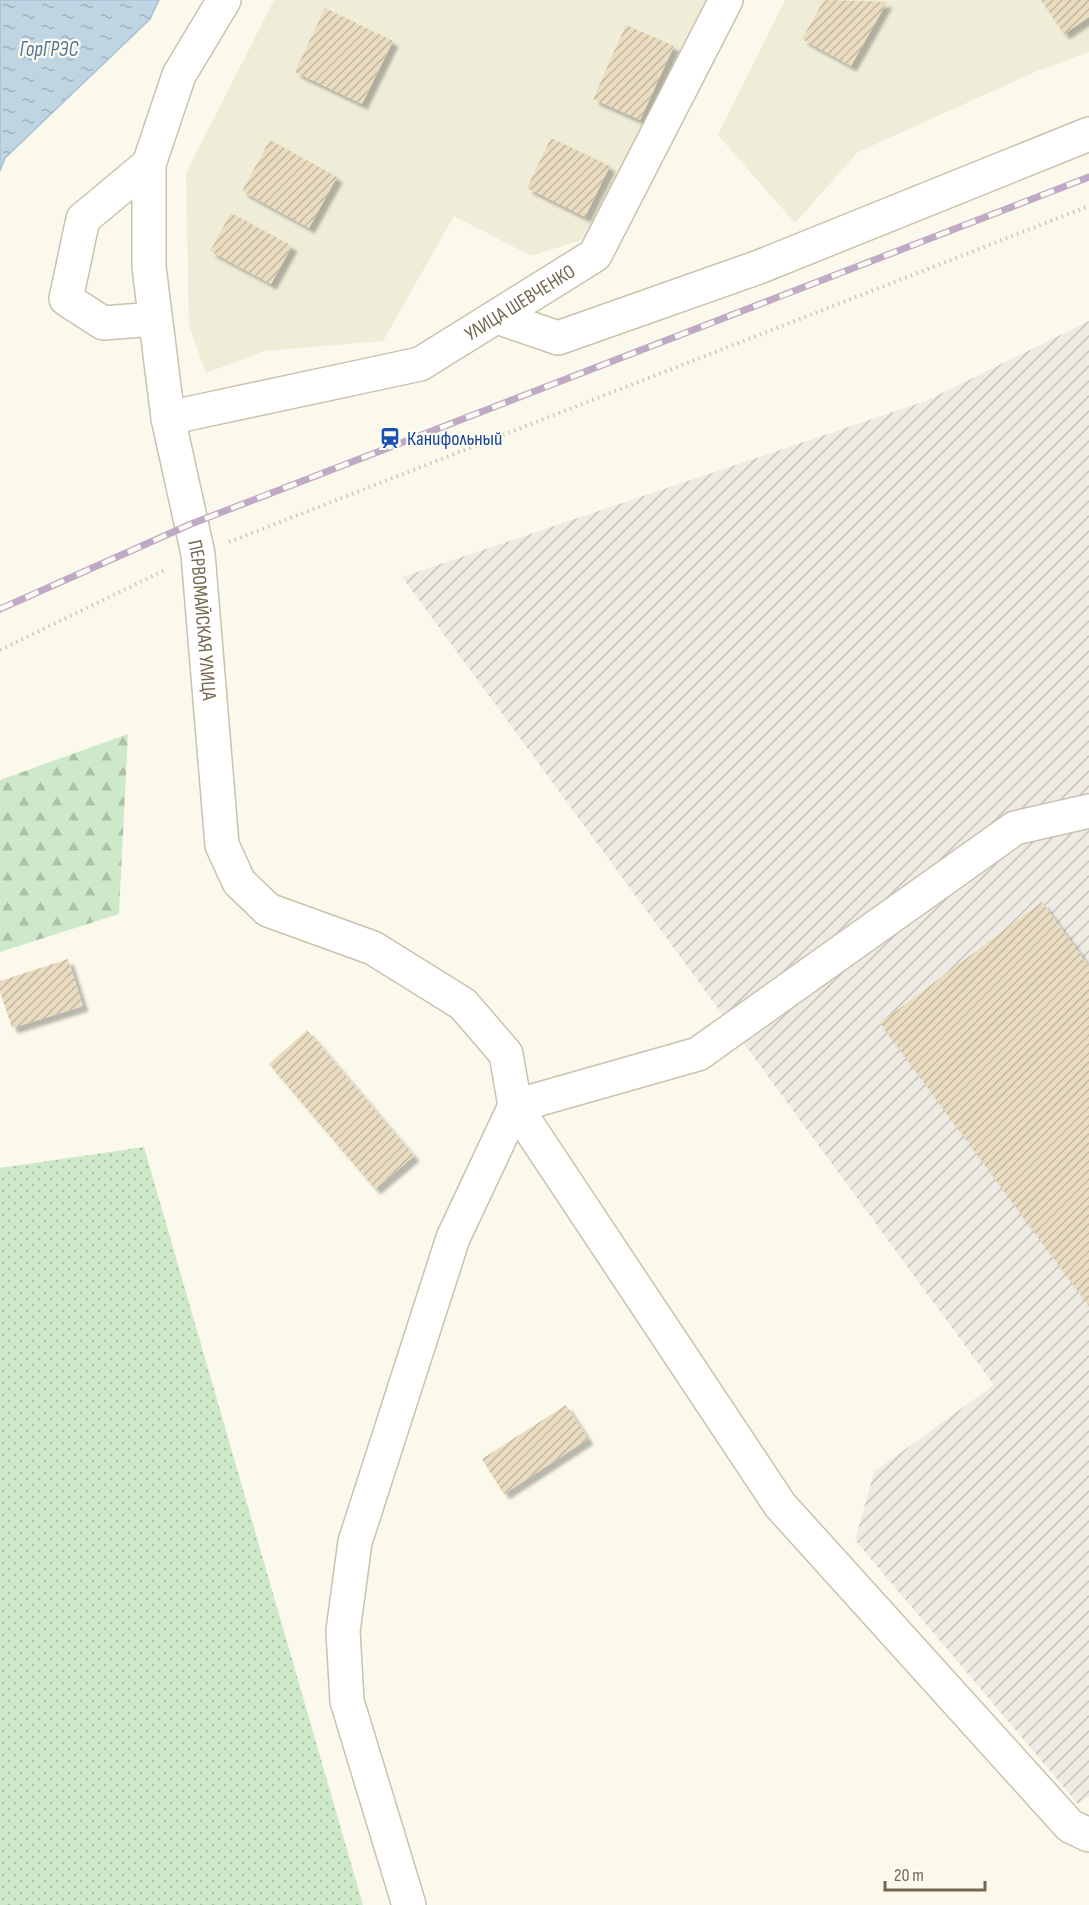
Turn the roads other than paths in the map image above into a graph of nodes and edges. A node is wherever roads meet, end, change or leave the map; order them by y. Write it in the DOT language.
graph roads {
  1 [pos="224,0"];
  2 [pos="726,0"];
  3 [pos="1089,134"];
  4 [pos="149,164"];
  5 [pos="497,316"];
  6 [pos="155,319"];
  7 [pos="168,418"];
  8 [pos="1089,811"];
  9 [pos="515,1106"];
  10 [pos="1089,1835"];
  11 [pos="409,1905"];
  1 -- 4 [label="street, ПЕРВОМАЙСКАЯ УЛИЦА"];
  2 -- 5 [label="street, УЛИЦА ШЕВЧЕНКО"];
  3 -- 5 [label="street"];
  4 -- 6 [label="street, ПЕРВОМАЙСКАЯ УЛИЦА"];
  4 -- 6 [label="street"];
  5 -- 7 [label="street, УЛИЦА ШЕВЧЕНКО"];
  6 -- 7 [label="street, ПЕРВОМАЙСКАЯ УЛИЦА"];
  7 -- 9 [label="street, ПЕРВОМАЙСКАЯ УЛИЦА"];
  8 -- 9 [label="street"];
  9 -- 10 [label="street"];
  9 -- 11 [label="street"];
}
